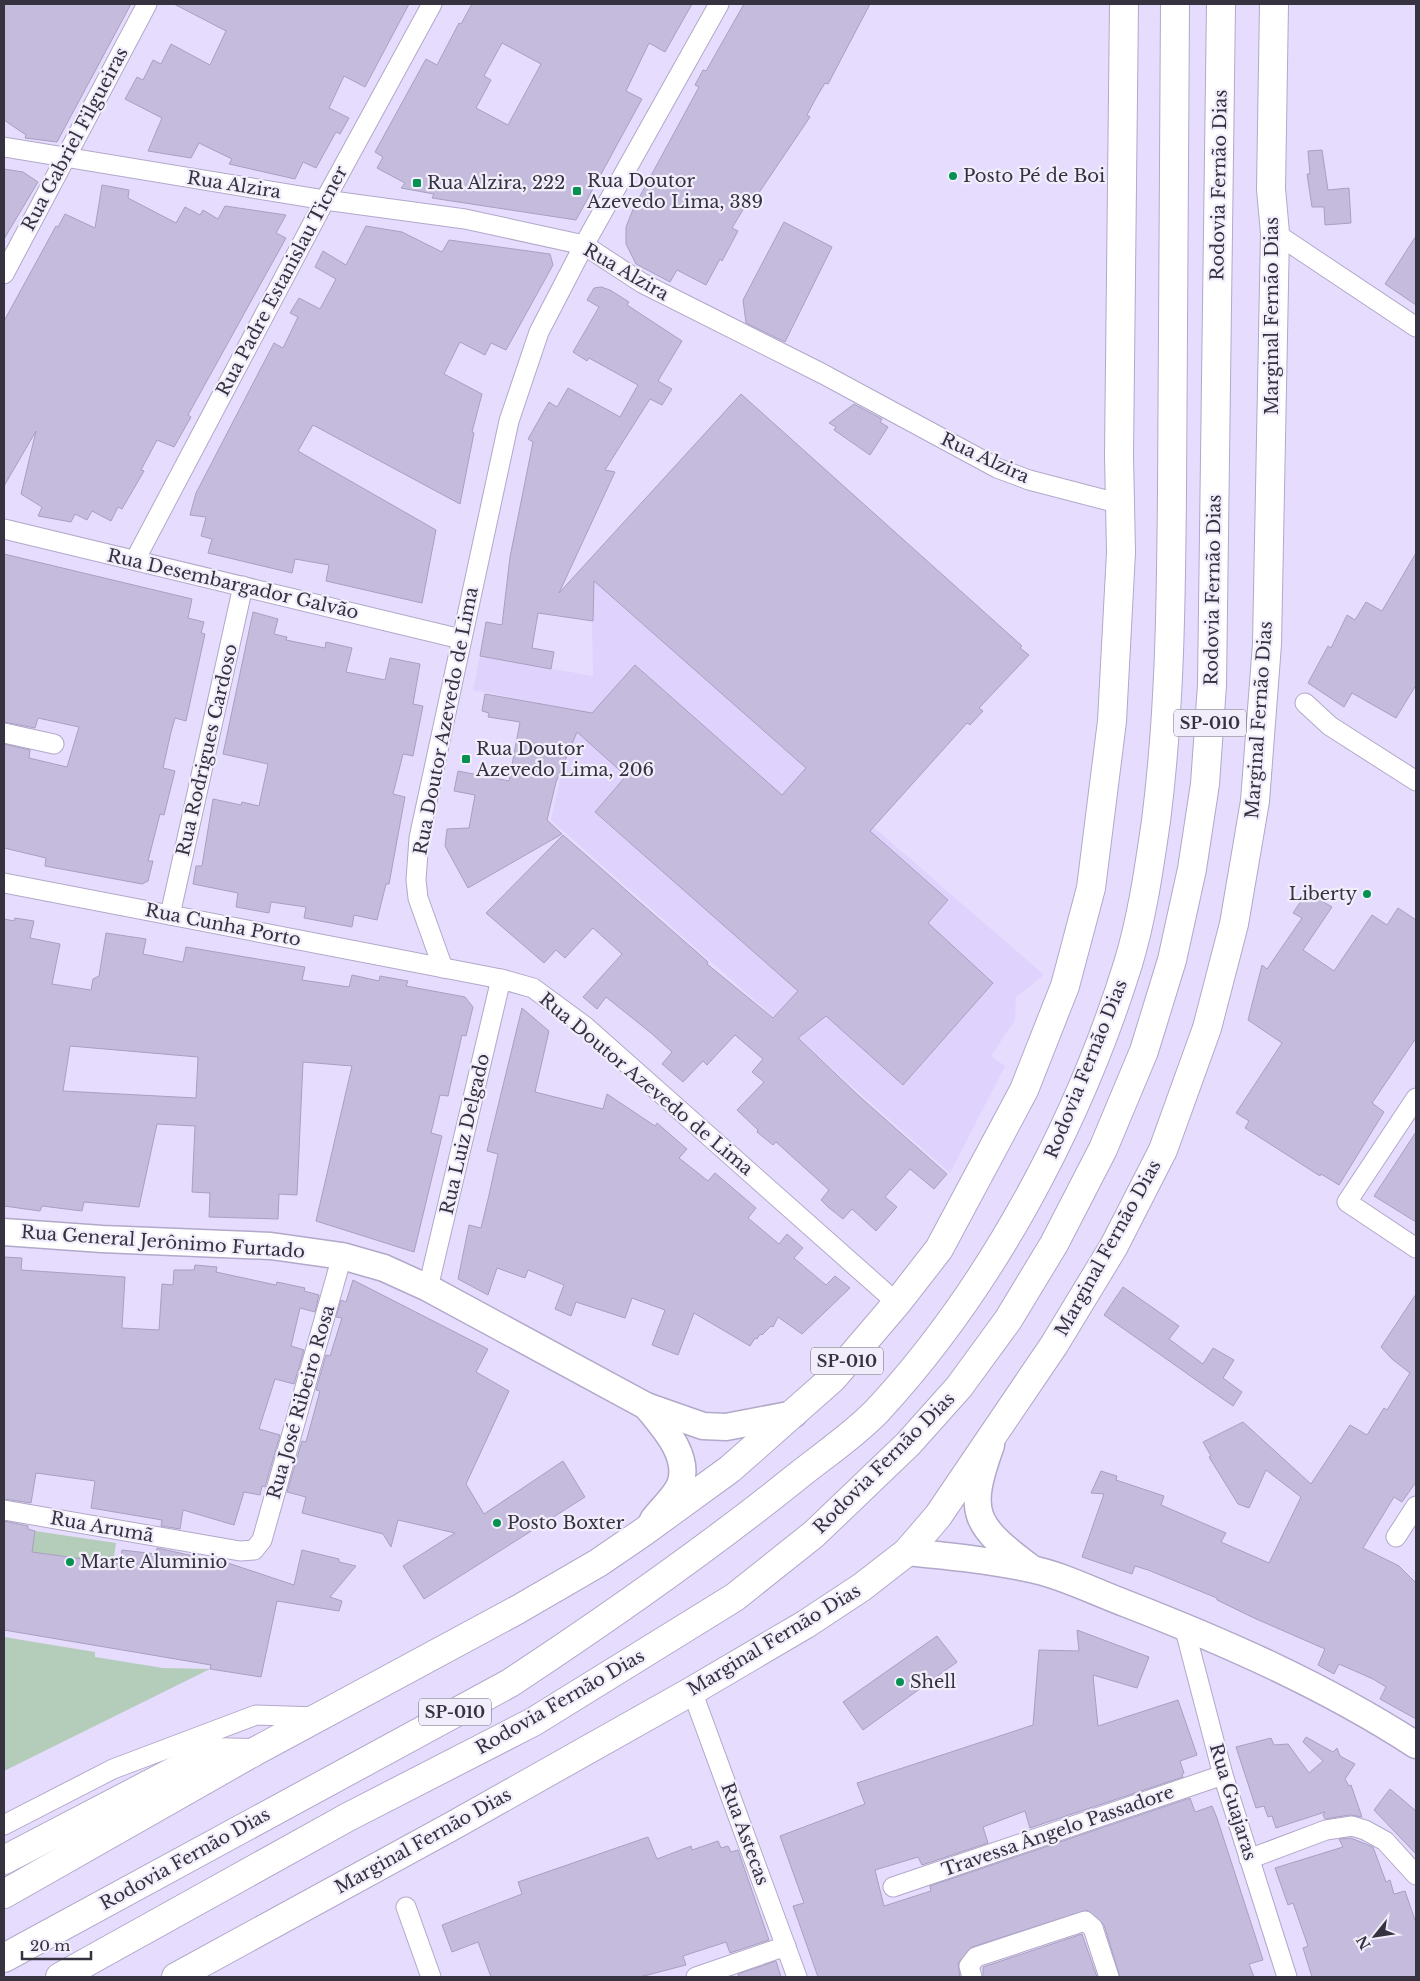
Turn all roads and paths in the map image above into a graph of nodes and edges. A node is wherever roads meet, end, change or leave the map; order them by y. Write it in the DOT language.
graph roads {
  1 [pos="147,4"];
  2 [pos="432,4"];
  3 [pos="718,4"];
  4 [pos="1124,4"];
  5 [pos="1174,4"];
  6 [pos="1221,4"];
  7 [pos="1274,4"];
  8 [pos="4,147"];
  9 [pos="66,157"];
  10 [pos="324,200"];
  11 [pos="1275,233"];
  12 [pos="584,245"];
  13 [pos="4,274"];
  14 [pos="1416,327"];
  15 [pos="1121,504"];
  16 [pos="4,529"];
  17 [pos="135,560"];
  18 [pos="243,586"];
  19 [pos="461,639"];
  20 [pos="1305,703"];
  21 [pos="4,733"];
  22 [pos="54,744"];
  23 [pos="1416,781"];
  24 [pos="4,883"];
  25 [pos="170,915"];
  26 [pos="443,968"];
  27 [pos="501,979"];
  28 [pos="1416,1098"];
  29 [pos="4,1232"];
  30 [pos="1416,1248"];
  31 [pos="342,1256"];
  32 [pos="428,1288"];
  33 [pos="897,1303"];
  34 [pos="646,1406"];
  35 [pos="794,1414"];
  36 [pos="995,1434"];
  37 [pos="1416,1506"];
  38 [pos="4,1510"];
  39 [pos="642,1533"];
  40 [pos="1396,1537"];
  41 [pos="258,1547"];
  42 [pos="907,1552"];
  43 [pos="1032,1569"];
  44 [pos="1184,1626"];
  45 [pos="692,1691"];
  46 [pos="318,1717"];
  47 [pos="1416,1745"];
  48 [pos="252,1753"];
  49 [pos="1223,1775"];
  50 [pos="4,1825"];
  51 [pos="1249,1859"];
  52 [pos="4,1860"];
  53 [pos="1416,1875"];
  54 [pos="893,1887"];
  55 [pos="4,1894"];
  56 [pos="406,1908"];
  57 [pos="786,1946"];
  58 [pos="4,1958"];
  59 [pos="60,1977"];
  60 [pos="176,1977"];
  61 [pos="431,1977"];
  62 [pos="696,1977"];
  63 [pos="797,1977"];
  64 [pos="972,1977"];
  65 [pos="1108,1977"];
  66 [pos="1287,1977"];
  1 -- 9 [label="street, Rua Gabriel Filgueiras"];
  2 -- 10 [label="street, Rua Padre Estanislau Ticner"];
  3 -- 12 [label="street, Rua Doutor Azevedo de Lima"];
  4 -- 15 [label="main road, SP-010"];
  5 -- 58 [label="main road, Rodovia Fernão Dias / SP-010"];
  6 -- 59 [label="main road, Rodovia Fernão Dias / SP-010"];
  7 -- 11 [label="main road, Marginal Fernão Dias / SP-010"];
  8 -- 9 [label="street, Rua Alzira"];
  9 -- 10 [label="street, Rua Alzira"];
  9 -- 13 [label="street, Rua Gabriel Filgueiras"];
  10 -- 12 [label="street, Rua Alzira"];
  10 -- 17 [label="street, Rua Padre Estanislau Ticner"];
  11 -- 14 [label="street"];
  11 -- 36 [label="main road, Marginal Fernão Dias / SP-010"];
  12 -- 15 [label="street, Rua Alzira"];
  12 -- 19 [label="street, Rua Doutor Azevedo de Lima"];
  15 -- 33 [label="main road, SP-010"];
  16 -- 17 [label="street, Rua Desembargador Galvão"];
  17 -- 18 [label="street, Rua Desembargador Galvão"];
  18 -- 19 [label="street, Rua Desembargador Galvão"];
  18 -- 25 [label="street, Rua Rodrigues Cardoso"];
  19 -- 26 [label="street, Rua Doutor Azevedo de Lima"];
  20 -- 23 [label="street"];
  21 -- 22 [label="street"];
  24 -- 25 [label="street, Rua Cunha Porto"];
  25 -- 26 [label="street, Rua Cunha Porto"];
  26 -- 27 [label="street, Rua Doutor Azevedo de Lima"];
  27 -- 32 [label="street, Rua Luiz Delgado"];
  27 -- 33 [label="street, Rua Doutor Azevedo de Lima"];
  28 -- 30 [label="street"];
  29 -- 31 [label="main road, Rua General Jerônimo Furtado"];
  31 -- 32 [label="main road, Rua General Jerônimo Furtado"];
  31 -- 41 [label="street, Rua José Ribeiro Rosa"];
  32 -- 34 [label="main road, Rua General Jerônimo Furtado"];
  33 -- 35 [label="main road, SP-010"];
  34 -- 35 [label="main road, Rua General Jerônimo Furtado"];
  34 -- 39 [label="main road, Rua General Jerônimo Furtado"];
  35 -- 39 [label="main road, SP-010"];
  36 -- 42 [label="main road, Marginal Fernão Dias / SP-010"];
  36 -- 43 [label="main road"];
  37 -- 40 [label="street"];
  38 -- 41 [label="street, Rua Arumã"];
  39 -- 46 [label="main road, SP-010"];
  42 -- 43 [label="main road"];
  42 -- 45 [label="main road, Marginal Fernão Dias / SP-010"];
  43 -- 44 [label="main road"];
  44 -- 47 [label="main road"];
  44 -- 49 [label="street, Rua Guajaras"];
  45 -- 57 [label="street, Rua Astecas"];
  45 -- 60 [label="main road, Marginal Fernão Dias / SP-010"];
  46 -- 48 [label="main road, SP-010"];
  46 -- 50 [label="street"];
  48 -- 52 [label="main road"];
  48 -- 55 [label="main road"];
  49 -- 51 [label="street, Rua Guajaras"];
  49 -- 54 [label="street, Travessa Ângelo Passadore"];
  51 -- 53 [label="street"];
  51 -- 66 [label="street, Rua Guajaras"];
  56 -- 61 [label="street"];
  57 -- 62 [label="street"];
  57 -- 63 [label="street, Rua Astecas"];
  64 -- 65 [label="street"];
}
